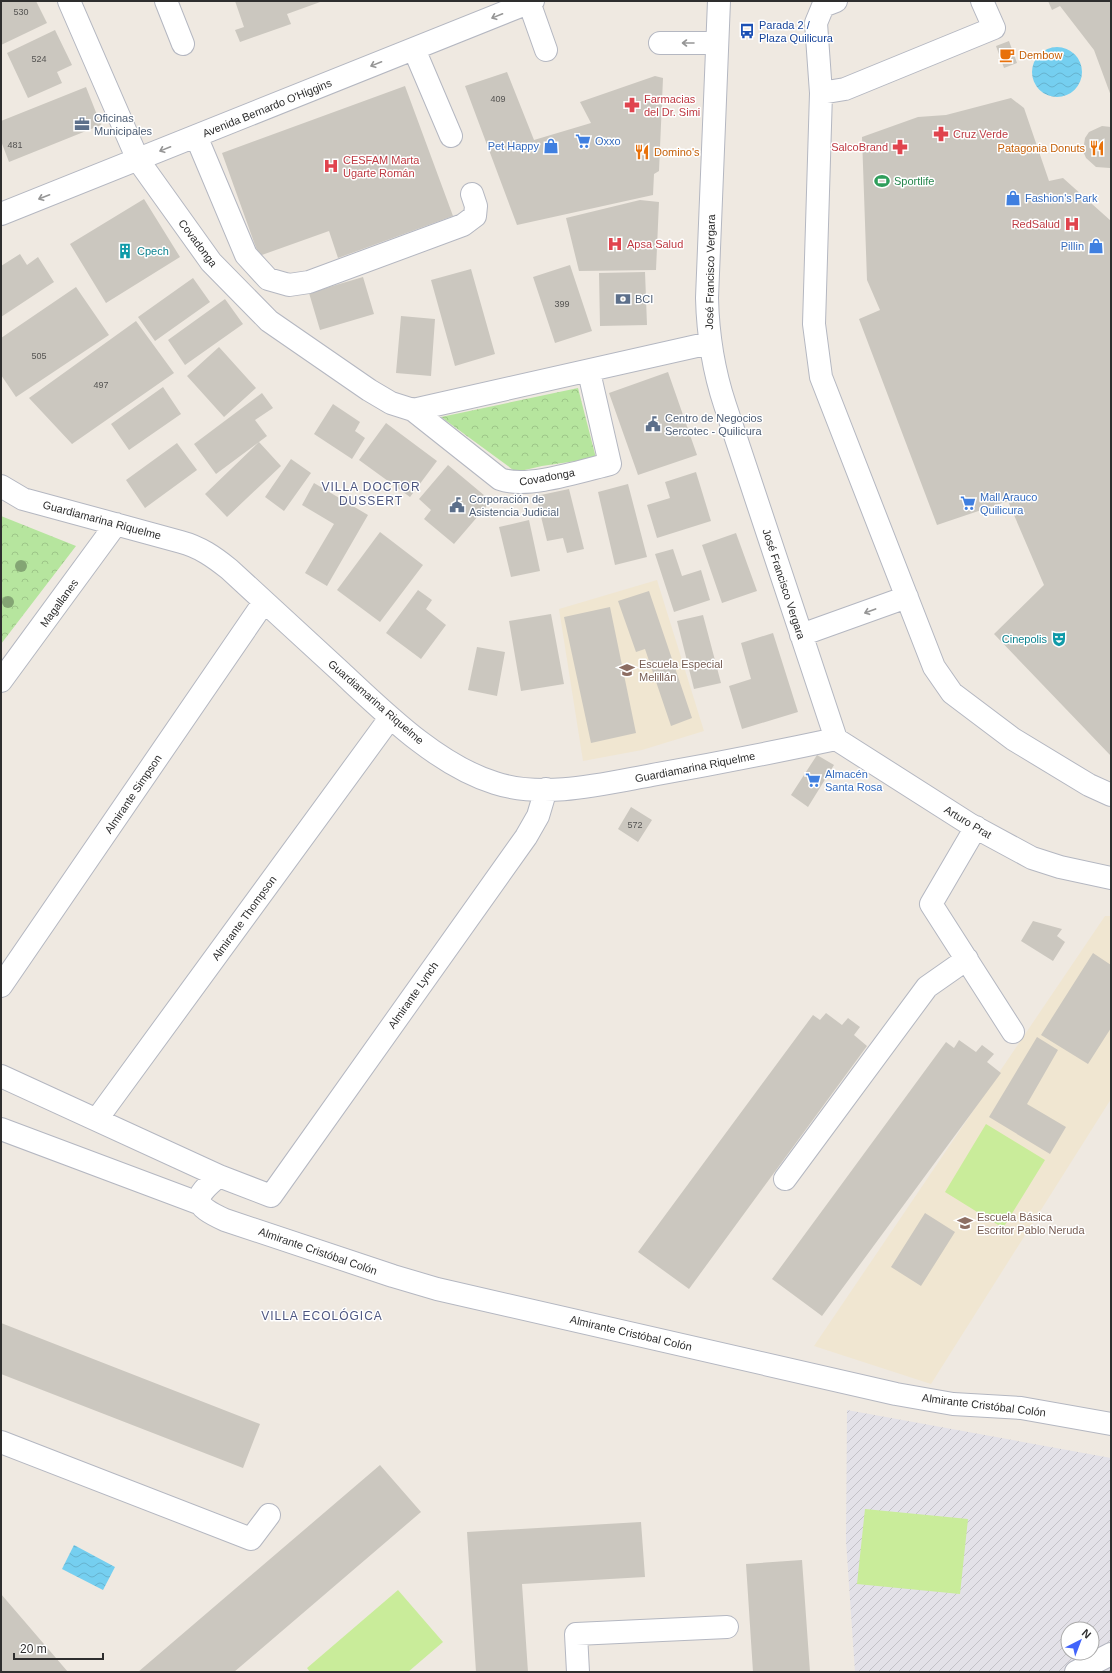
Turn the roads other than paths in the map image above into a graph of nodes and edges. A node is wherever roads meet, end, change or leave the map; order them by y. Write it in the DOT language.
graph roads {
  1 [pos="69,1"];
  2 [pos="166,1"];
  3 [pos="719,1"];
  4 [pos="836,1"];
  5 [pos="982,1"];
  6 [pos="531,2"];
  7 [pos="660,43"];
  8 [pos="717,43"];
  9 [pos="183,44"];
  10 [pos="414,49"];
  11 [pos="546,50"];
  12 [pos="821,93"];
  13 [pos="196,136"];
  14 [pos="451,136"];
  15 [pos="138,160"];
  16 [pos="472,194"];
  17 [pos="1,214"];
  18 [pos="710,343"];
  19 [pos="588,372"];
  20 [pos="413,410"];
  21 [pos="1,486"];
  22 [pos="116,524"];
  23 [pos="907,597"];
  24 [pos="264,602"];
  25 [pos="802,636"];
  26 [pos="1,681"];
  27 [pos="390,718"];
  28 [pos="836,739"];
  29 [pos="546,789"];
  30 [pos="1111,795"];
  31 [pos="976,827"];
  32 [pos="1111,878"];
  33 [pos="966,959"];
  34 [pos="1,986"];
  35 [pos="1013,1032"];
  36 [pos="1,1076"];
  37 [pos="97,1119"];
  38 [pos="1,1129"];
  39 [pos="219,1176"];
  40 [pos="785,1179"];
  41 [pos="201,1204"];
  42 [pos="1111,1424"];
  43 [pos="1,1442"];
  44 [pos="269,1515"];
  45 [pos="727,1627"];
  46 [pos="1111,1654"];
  47 [pos="578,1672"];
  48 [pos="1076,1672"];
  1 -- 15 [label="street, Covadonga"];
  2 -- 9 [label="street"];
  3 -- 8 [label="street, José Francisco Vergara"];
  4 -- 12 [label="street"];
  5 -- 12 [label="street"];
  6 -- 10 [label="street, Avenida Bernardo O'Higgins, one-way"];
  6 -- 11 [label="street"];
  8 -- 7 [label="street, one-way"];
  8 -- 18 [label="street, José Francisco Vergara"];
  10 -- 13 [label="street, Avenida Bernardo O'Higgins, one-way"];
  10 -- 14 [label="street"];
  12 -- 23 [label="street"];
  13 -- 15 [label="street, Avenida Bernardo O'Higgins, one-way"];
  13 -- 16 [label="street"];
  15 -- 17 [label="street, Avenida Bernardo O'Higgins, one-way"];
  15 -- 20 [label="street, Covadonga"];
  18 -- 19 [label="street, Covadonga"];
  18 -- 25 [label="street, José Francisco Vergara"];
  19 -- 20 [label="street, Covadonga"];
  19 -- 20 [label="street, Covadonga"];
  21 -- 22 [label="street, Guardiamarina Riquelme"];
  22 -- 24 [label="street, Guardiamarina Riquelme"];
  22 -- 26 [label="street, Magallanes"];
  23 -- 25 [label="street, one-way"];
  23 -- 30 [label="street"];
  24 -- 27 [label="street, Guardiamarina Riquelme"];
  24 -- 34 [label="street, Almirante Simpson"];
  25 -- 28 [label="street, José Francisco Vergara"];
  27 -- 29 [label="street, Guardiamarina Riquelme"];
  27 -- 37 [label="street, Almirante Thompson"];
  28 -- 29 [label="street, Guardiamarina Riquelme"];
  28 -- 31 [label="street, Arturo Prat"];
  29 -- 39 [label="street, Almirante Lynch"];
  31 -- 32 [label="street, Arturo Prat"];
  31 -- 33 [label="street"];
  33 -- 35 [label="street"];
  33 -- 40 [label="street"];
  36 -- 37 [label="street"];
  37 -- 39 [label="street"];
  38 -- 41 [label="street, Almirante Cristóbal Colón"];
  39 -- 41 [label="street"];
  41 -- 42 [label="street, Almirante Cristóbal Colón"];
  43 -- 44 [label="street"];
  45 -- 47 [label="street"];
  46 -- 48 [label="street"];
}
